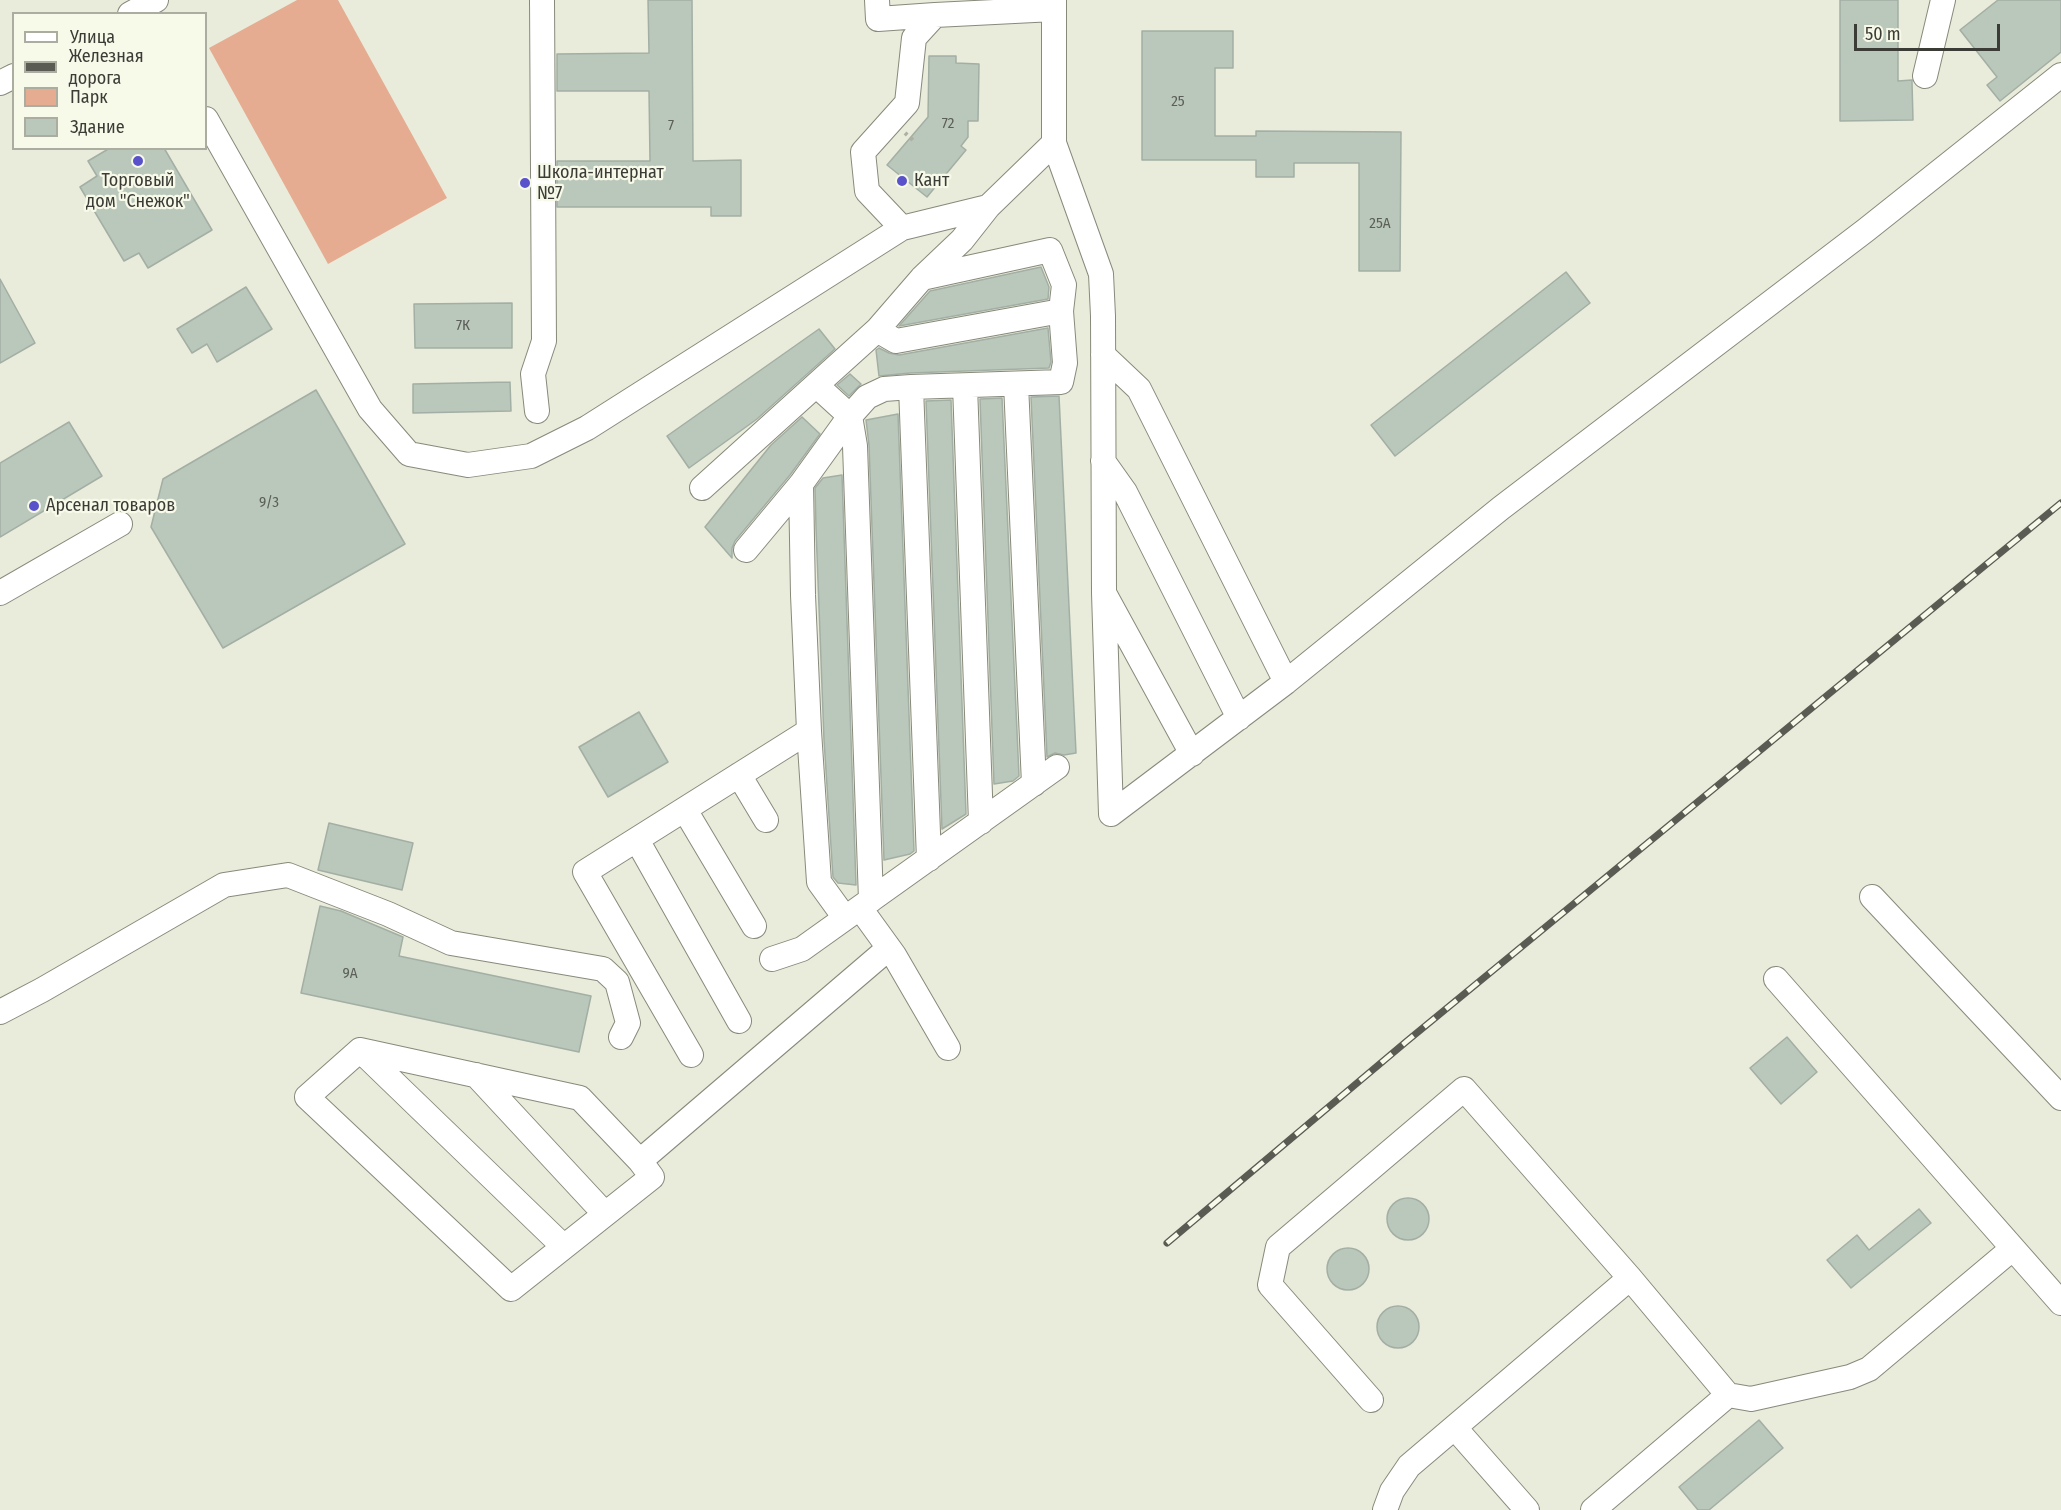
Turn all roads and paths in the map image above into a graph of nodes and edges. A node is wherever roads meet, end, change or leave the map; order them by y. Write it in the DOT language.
graph roads {
  1 [pos="542,0"];
  2 [pos="877,0"];
  3 [pos="1943,0"];
  4 [pos="1054,5"];
  5 [pos="934,15"];
  6 [pos="2061,75"];
  7 [pos="1925,76"];
  8 [pos="207,121"];
  9 [pos="1054,143"];
  10 [pos="988,207"];
  11 [pos="902,228"];
  12 [pos="922,278"];
  13 [pos="1061,311"];
  14 [pos="877,330"];
  15 [pos="1103,355"];
  16 [pos="1017,384"];
  17 [pos="816,385"];
  18 [pos="965,386"];
  19 [pos="911,387"];
  20 [pos="537,411"];
  21 [pos="849,416"];
  22 [pos="1103,461"];
  23 [pos="801,484"];
  24 [pos="702,488"];
  25 [pos="120,524"];
  26 [pos="746,550"];
  27 [pos="0,593"];
  28 [pos="1104,593"];
  29 [pos="1286,682"];
  30 [pos="1239,718"];
  31 [pos="809,731"];
  32 [pos="1192,754"];
  33 [pos="1057,767"];
  34 [pos="739,775"];
  35 [pos="1034,784"];
  36 [pos="685,810"];
  37 [pos="766,820"];
  38 [pos="981,822"];
  39 [pos="637,840"];
  40 [pos="929,859"];
  41 [pos="1872,897"];
  42 [pos="859,909"];
  43 [pos="754,926"];
  44 [pos="889,948"];
  45 [pos="772,958"];
  46 [pos="1776,979"];
  47 [pos="0,1012"];
  48 [pos="739,1022"];
  49 [pos="621,1036"];
  50 [pos="948,1048"];
  51 [pos="360,1050"];
  52 [pos="691,1055"];
  53 [pos="476,1075"];
  54 [pos="2061,1098"];
  55 [pos="640,1161"];
  56 [pos="605,1214"];
  57 [pos="564,1247"];
  58 [pos="2012,1249"];
  59 [pos="1630,1278"];
  60 [pos="2061,1303"];
  61 [pos="1728,1395"];
  62 [pos="1371,1400"];
  63 [pos="1455,1428"];
  64 [pos="1385,1510"];
  65 [pos="1527,1510"];
  66 [pos="1593,1510"];
  1 -- 20 [label="street"];
  2 -- 5 [label="street"];
  3 -- 7 [label="street"];
  4 -- 5 [label="street"];
  4 -- 9 [label="street"];
  5 -- 11 [label="street"];
  6 -- 29 [label="street"];
  8 -- 11 [label="street"];
  9 -- 10 [label="street"];
  9 -- 15 [label="street"];
  10 -- 11 [label="street"];
  10 -- 12 [label="street"];
  12 -- 13 [label="street"];
  12 -- 14 [label="street"];
  13 -- 14 [label="street"];
  13 -- 16 [label="street"];
  14 -- 17 [label="street"];
  15 -- 22 [label="street"];
  15 -- 29 [label="street"];
  16 -- 18 [label="street"];
  16 -- 35 [label="street"];
  17 -- 21 [label="street"];
  17 -- 24 [label="street"];
  18 -- 19 [label="street"];
  18 -- 38 [label="street"];
  19 -- 21 [label="street"];
  19 -- 40 [label="street"];
  21 -- 23 [label="street"];
  21 -- 42 [label="street"];
  22 -- 28 [label="street"];
  22 -- 30 [label="street"];
  23 -- 26 [label="street"];
  23 -- 31 [label="street"];
  25 -- 27 [label="street"];
  28 -- 32 [label="street"];
  28 -- 32 [label="street"];
  29 -- 30 [label="street"];
  30 -- 32 [label="street"];
  31 -- 34 [label="street"];
  31 -- 42 [label="street"];
  33 -- 35 [label="street"];
  34 -- 36 [label="street"];
  34 -- 37 [label="street"];
  35 -- 38 [label="street"];
  36 -- 39 [label="street"];
  36 -- 43 [label="street"];
  38 -- 40 [label="street"];
  39 -- 48 [label="street"];
  39 -- 52 [label="street"];
  40 -- 42 [label="street"];
  41 -- 54 [label="street"];
  42 -- 44 [label="street"];
  42 -- 45 [label="street"];
  44 -- 50 [label="street"];
  44 -- 55 [label="street"];
  46 -- 58 [label="street"];
  47 -- 49 [label="street"];
  51 -- 53 [label="street"];
  51 -- 57 [label="street"];
  51 -- 57 [label="street"];
  53 -- 55 [label="street"];
  53 -- 56 [label="street"];
  55 -- 56 [label="street"];
  56 -- 57 [label="street"];
  58 -- 60 [label="street"];
  58 -- 61 [label="street"];
  59 -- 61 [label="street"];
  59 -- 62 [label="street"];
  59 -- 63 [label="street"];
  61 -- 66 [label="street"];
  63 -- 64 [label="street"];
  63 -- 65 [label="street"];
}
